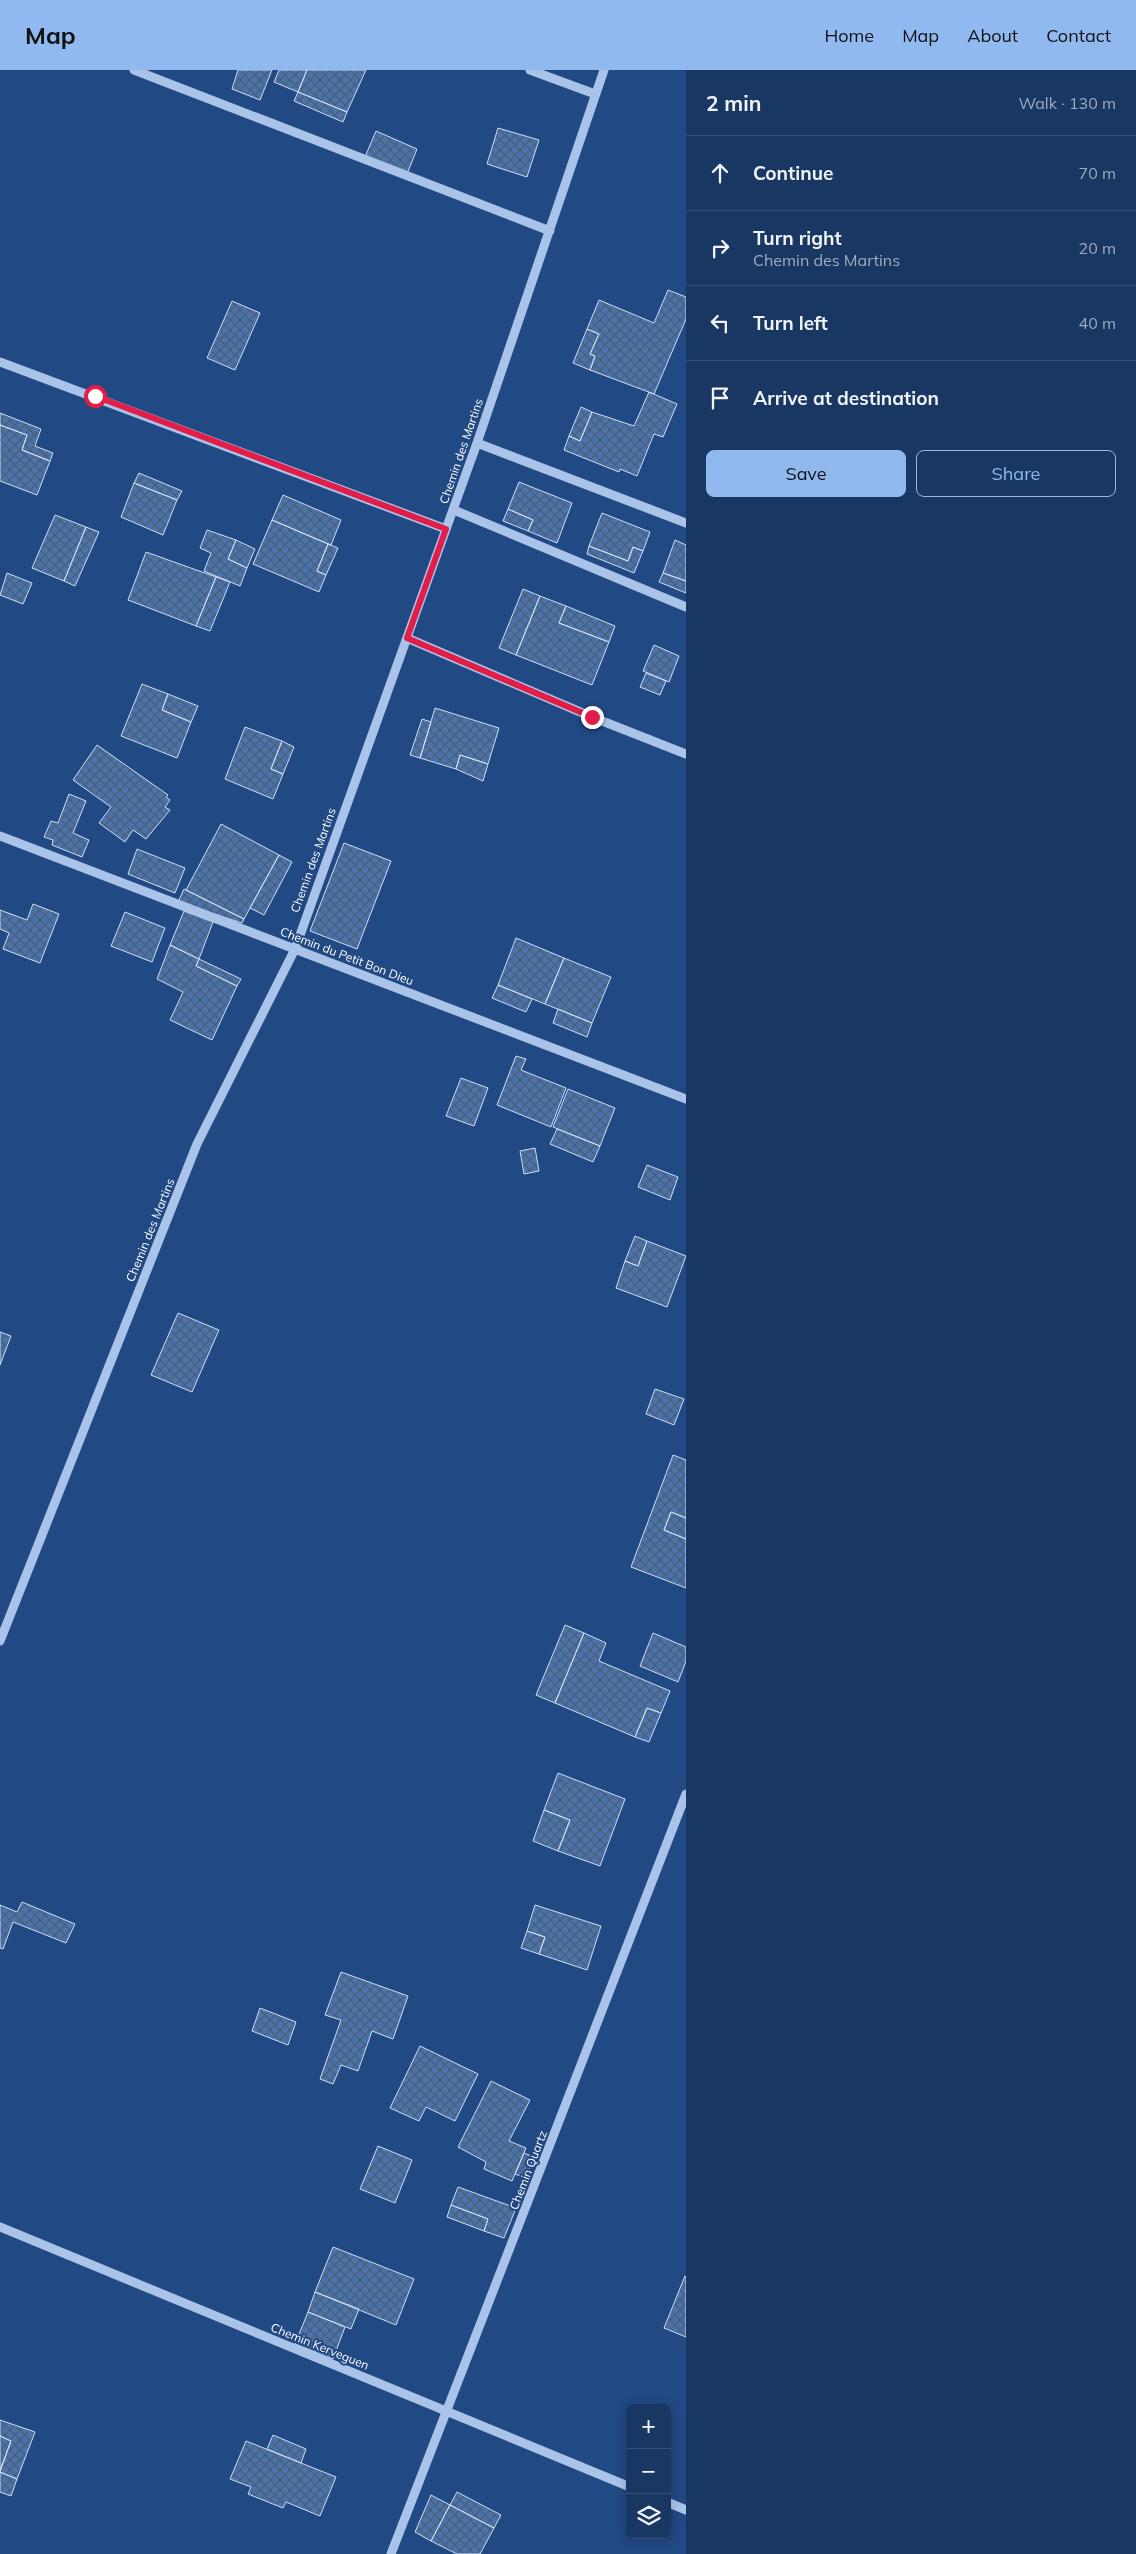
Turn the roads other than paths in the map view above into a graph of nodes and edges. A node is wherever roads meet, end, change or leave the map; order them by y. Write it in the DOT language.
graph roads {
  1 [pos="134,70"];
  2 [pos="530,70"];
  3 [pos="604,70"];
  4 [pos="595,94"];
  5 [pos="550,231"];
  6 [pos="0,362"];
  7 [pos="477,443"];
  8 [pos="454,510"];
  9 [pos="686,523"];
  10 [pos="446,529"];
  11 [pos="686,607"];
  12 [pos="407,638"];
  13 [pos="686,754"];
  14 [pos="0,836"];
  15 [pos="295,949"];
  16 [pos="686,1099"];
  17 [pos="0,1641"];
  18 [pos="686,1794"];
  19 [pos="0,2227"];
  20 [pos="448,2412"];
  21 [pos="626,2485"];
  22 [pos="671,2504"];
  23 [pos="686,2510"];
  24 [pos="391,2554"];
  1 -- 5 [label="street"];
  2 -- 4 [label="street"];
  3 -- 4 [label="street, Chemin des Martins"];
  4 -- 5 [label="street, Chemin des Martins"];
  5 -- 7 [label="street, Chemin des Martins"];
  6 -- 10 [label="street"];
  7 -- 8 [label="street, Chemin des Martins"];
  7 -- 9 [label="street"];
  8 -- 10 [label="street, Chemin des Martins"];
  8 -- 11 [label="street"];
  10 -- 12 [label="street, Chemin des Martins"];
  12 -- 13 [label="street"];
  12 -- 15 [label="street, Chemin des Martins"];
  14 -- 15 [label="street, Chemin du Petit Bon Dieu"];
  15 -- 16 [label="street, Chemin du Petit Bon Dieu"];
  15 -- 17 [label="street, Chemin des Martins"];
  18 -- 20 [label="street, Chemin Quartz"];
  19 -- 20 [label="street, Chemin Kerveguen"];
  20 -- 21 [label="street, Chemin Kerveguen"];
  20 -- 24 [label="street, Chemin Quartz"];
  22 -- 23 [label="street"];
}
